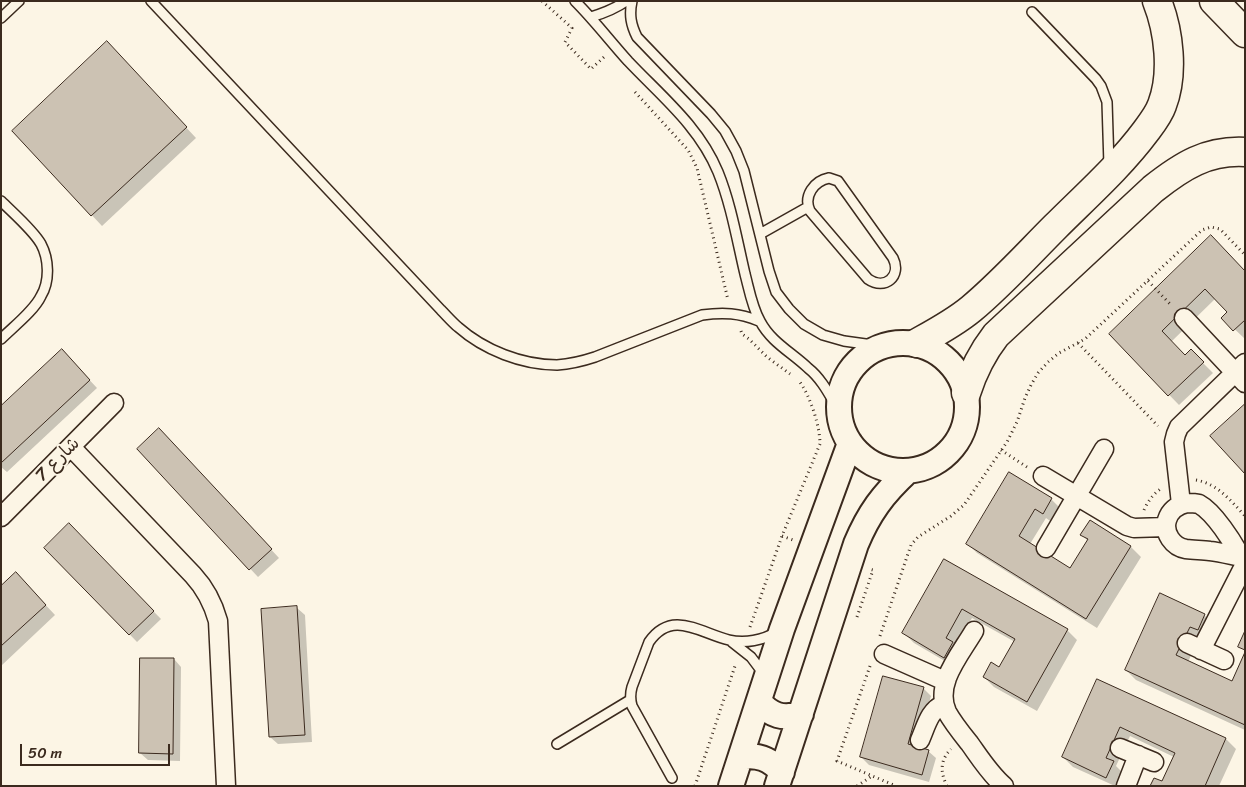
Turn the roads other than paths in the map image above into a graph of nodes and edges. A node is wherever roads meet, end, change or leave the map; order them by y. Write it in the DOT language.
graph roads {
  1 [pos="19,1"];
  2 [pos="151,1"];
  3 [pos="575,1"];
  4 [pos="626,1"];
  5 [pos="632,1"];
  6 [pos="1157,1"];
  7 [pos="1214,1"];
  8 [pos="1032,12"];
  9 [pos="591,17"];
  10 [pos="1,18"];
  11 [pos="1245,33"];
  12 [pos="1245,152"];
  13 [pos="1109,173"];
  14 [pos="1,200"];
  15 [pos="808,207"];
  16 [pos="760,234"];
  17 [pos="1184,318"];
  18 [pos="760,321"];
  19 [pos="1,339"];
  20 [pos="917,343"];
  21 [pos="880,346"];
  22 [pos="1242,373"];
  23 [pos="966,393"];
  24 [pos="114,403"];
  25 [pos="839,411"];
  26 [pos="850,443"];
  27 [pos="71,447"];
  28 [pos="1104,449"];
  29 [pos="908,471"];
  30 [pos="1043,476"];
  31 [pos="1077,496"];
  32 [pos="1181,504"];
  33 [pos="1,517"];
  34 [pos="1166,527"];
  35 [pos="1046,548"];
  36 [pos="1244,560"];
  37 [pos="782,629"];
  38 [pos="974,631"];
  39 [pos="743,645"];
  40 [pos="878,651"];
  41 [pos="1224,660"];
  42 [pos="766,678"];
  43 [pos="946,681"];
  44 [pos="630,700"];
  45 [pos="759,702"];
  46 [pos="944,704"];
  47 [pos="801,714"];
  48 [pos="920,740"];
  49 [pos="557,744"];
  50 [pos="1120,748"];
  51 [pos="741,757"];
  52 [pos="672,778"];
  53 [pos="779,779"];
  54 [pos="1001,785"];
  55 [pos="226,786"];
  56 [pos="731,786"];
  57 [pos="1126,786"];
  1 -- 10 [label="lane"];
  2 -- 18 [label="lane"];
  3 -- 9 [label="lane"];
  4 -- 9 [label="lane"];
  5 -- 16 [label="lane"];
  6 -- 13 [label="highway"];
  7 -- 11 [label="highway"];
  8 -- 13 [label="lane"];
  9 -- 18 [label="lane"];
  12 -- 23 [label="highway"];
  13 -- 20 [label="highway"];
  14 -- 19 [label="lane"];
  15 -- 15 [label="lane"];
  15 -- 16 [label="lane"];
  16 -- 21 [label="lane"];
  17 -- 22 [label="street"];
  18 -- 25 [label="lane"];
  20 -- 21 [label="street"];
  20 -- 23 [label="street"];
  21 -- 25 [label="street"];
  22 -- 32 [label="street"];
  23 -- 29 [label="street"];
  24 -- 27 [label="street, شارع 7"];
  25 -- 26 [label="street"];
  26 -- 29 [label="street"];
  26 -- 37 [label="street"];
  27 -- 33 [label="street, شارع 7"];
  27 -- 55 [label="street"];
  28 -- 31 [label="street"];
  29 -- 47 [label="street"];
  30 -- 31 [label="street"];
  31 -- 34 [label="street"];
  31 -- 35 [label="street"];
  32 -- 34 [label="street"];
  32 -- 36 [label="street"];
  34 -- 36 [label="street"];
  36 -- 41 [label="street"];
  37 -- 39 [label="lane"];
  37 -- 42 [label="street"];
  38 -- 43 [label="street"];
  39 -- 42 [label="lane"];
  39 -- 44 [label="lane"];
  40 -- 43 [label="street"];
  42 -- 45 [label="street"];
  43 -- 46 [label="street"];
  44 -- 49 [label="lane"];
  44 -- 52 [label="lane"];
  45 -- 47 [label="street"];
  45 -- 51 [label="street"];
  46 -- 48 [label="street"];
  46 -- 54 [label="street"];
  47 -- 53 [label="street"];
  50 -- 57 [label="street"];
  51 -- 53 [label="street"];
  51 -- 56 [label="street"];
}
